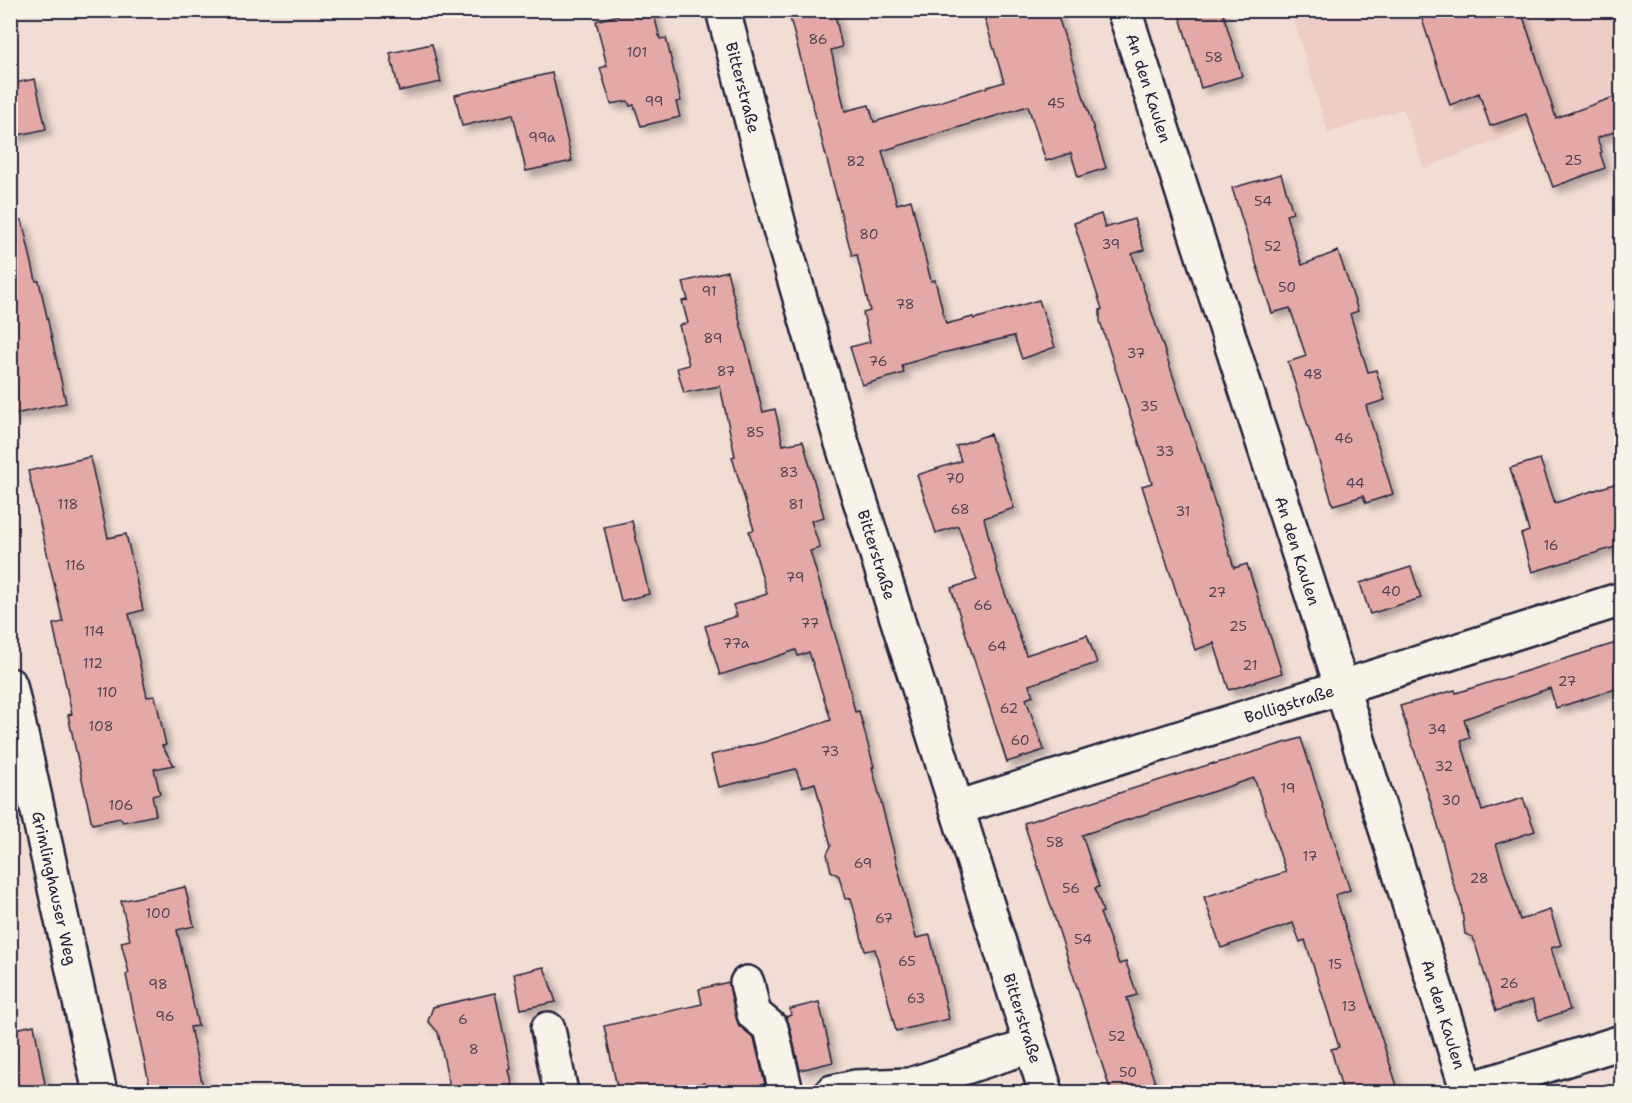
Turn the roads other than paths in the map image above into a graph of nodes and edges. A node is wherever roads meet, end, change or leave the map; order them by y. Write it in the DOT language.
graph roads {
  1 [pos="723,10"];
  2 [pos="1124,10"];
  3 [pos="1622,599"];
  4 [pos="10,685"];
  5 [pos="1342,688"];
  6 [pos="957,808"];
  7 [pos="747,982"];
  8 [pos="548,1029"];
  9 [pos="1622,1042"];
  10 [pos="1030,1046"];
  11 [pos="1468,1091"];
  12 [pos="100,1092"];
  13 [pos="561,1092"];
  14 [pos="786,1092"];
  15 [pos="832,1092"];
  16 [pos="1046,1092"];
  1 -- 6 [label="street, Bitterstraße"];
  2 -- 5 [label="street, An den Kaulen"];
  3 -- 5 [label="street, Bolligstraße"];
  4 -- 12 [label="street, Grimlinghauser Weg"];
  5 -- 6 [label="street, Bolligstraße"];
  5 -- 11 [label="street, An den Kaulen"];
  6 -- 10 [label="street, Bitterstraße"];
  7 -- 14 [label="street"];
  8 -- 13 [label="street"];
  9 -- 11 [label="street"];
  10 -- 15 [label="street"];
  10 -- 16 [label="street, Bitterstraße"];
}
